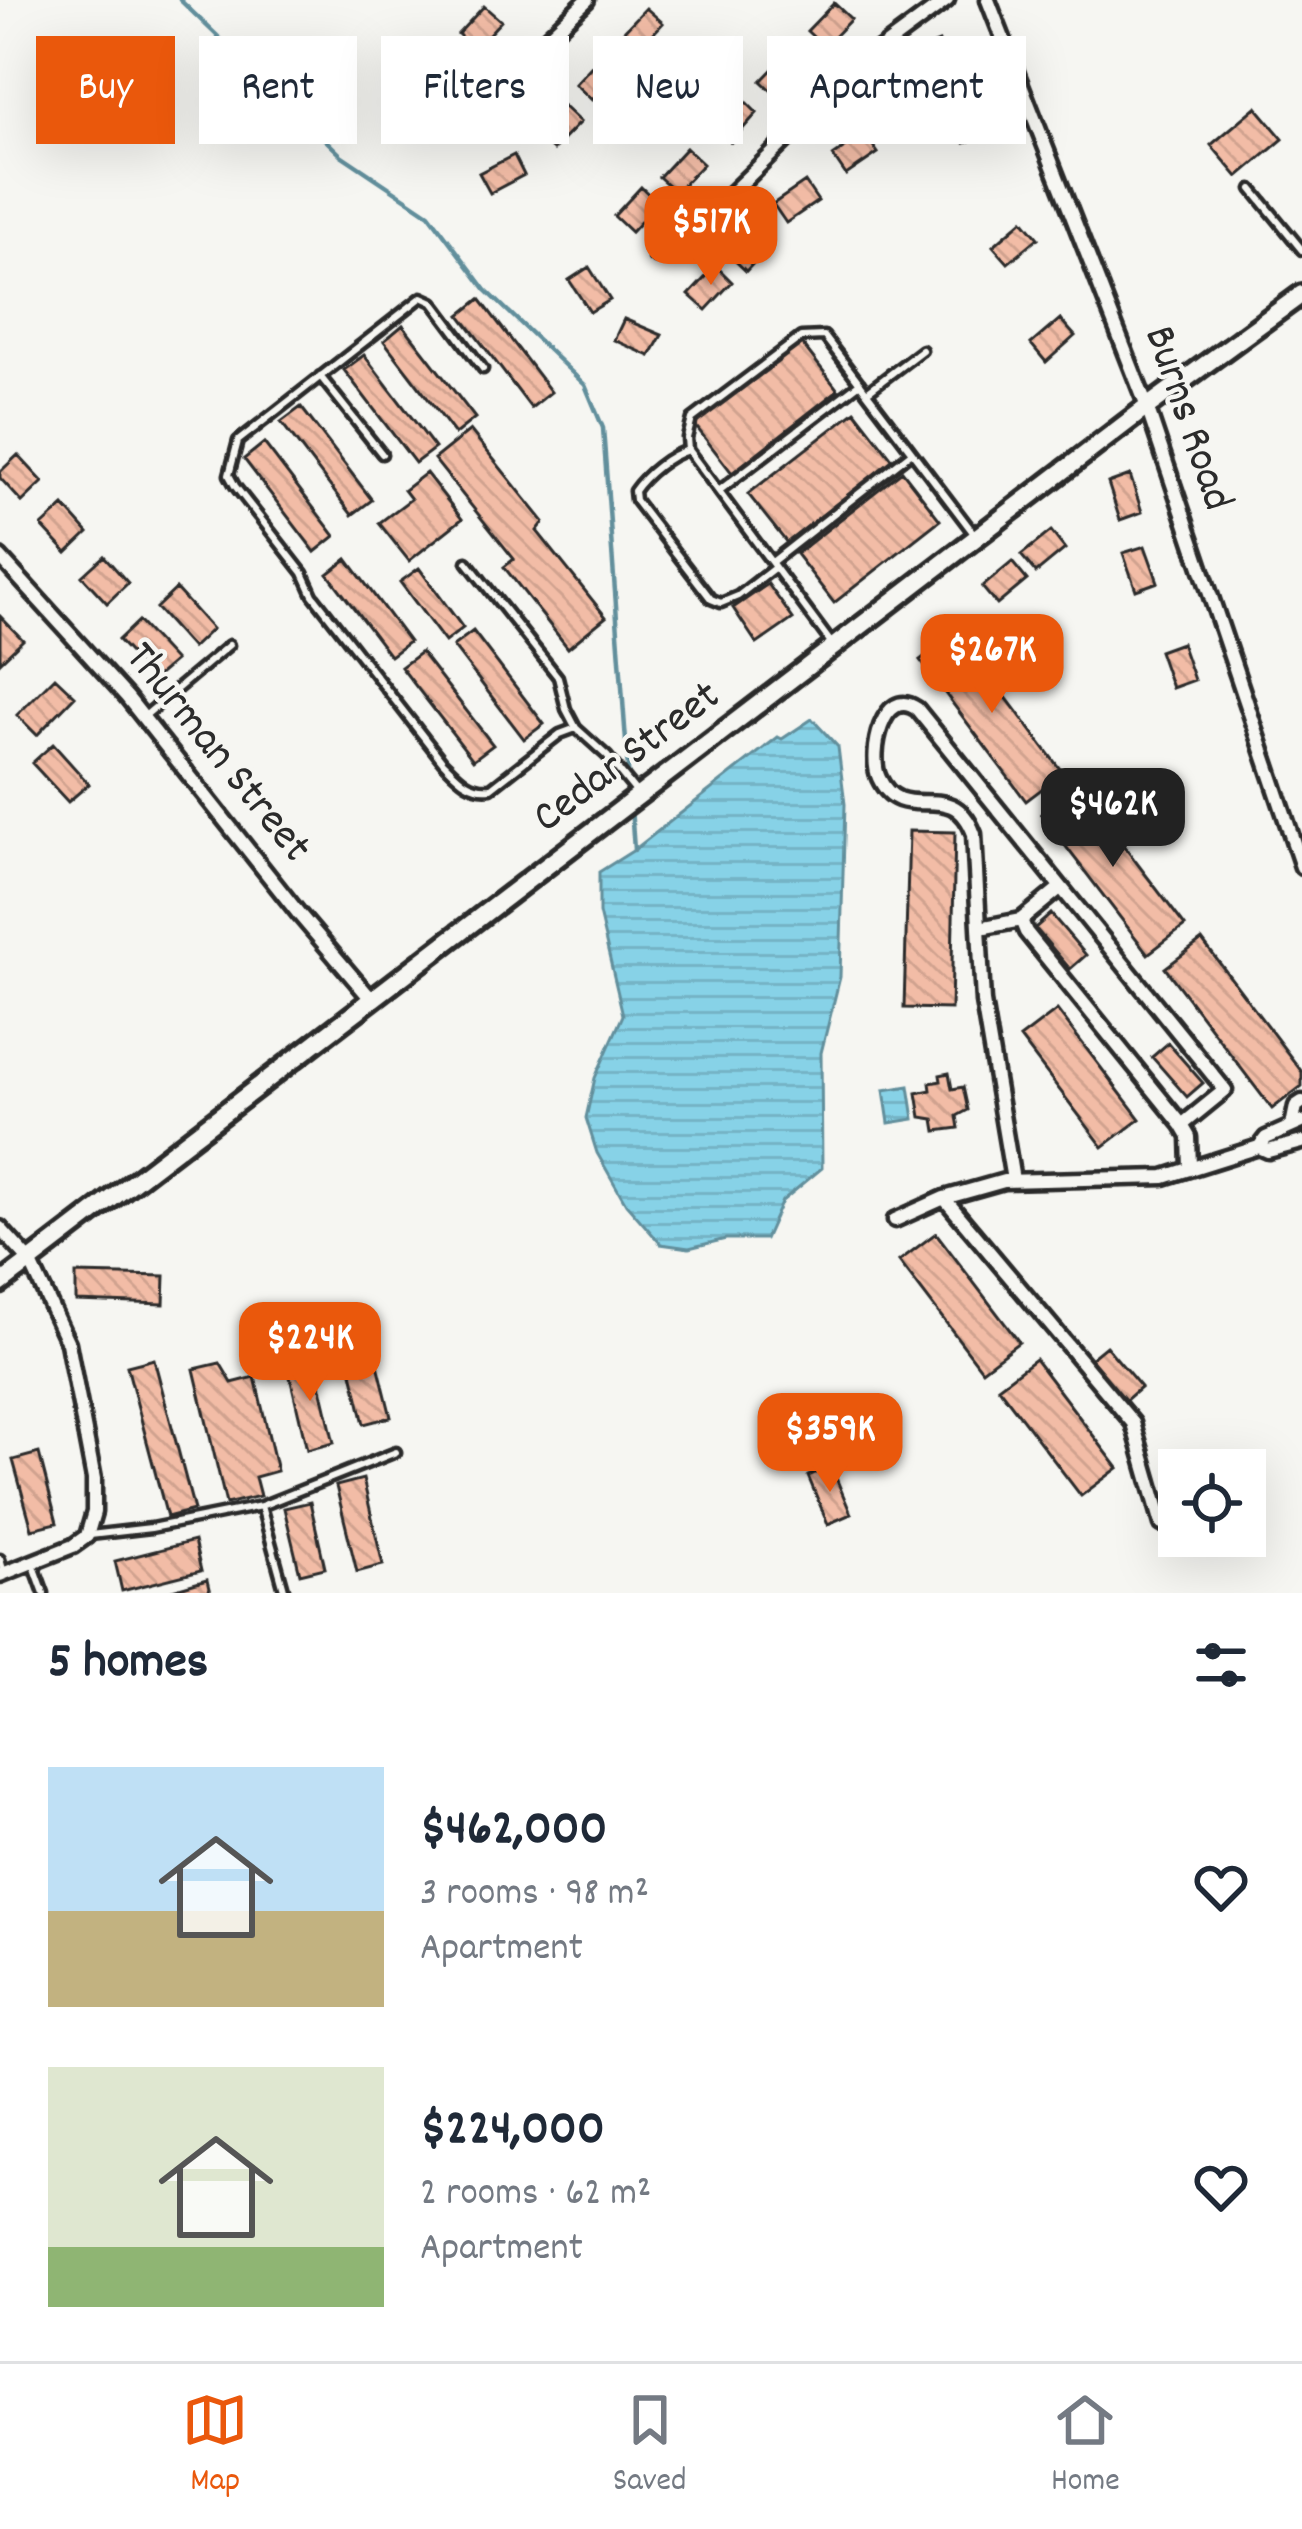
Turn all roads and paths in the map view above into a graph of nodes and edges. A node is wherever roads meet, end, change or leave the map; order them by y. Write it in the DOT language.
graph roads {
  1 [pos="587,0"];
  2 [pos="947,0"];
  3 [pos="988,0"];
  4 [pos="549,36"];
  5 [pos="1252,189"];
  6 [pos="1302,250"];
  7 [pos="656,254"];
  8 [pos="1302,294"];
  9 [pos="922,350"];
  10 [pos="483,369"];
  11 [pos="320,376"];
  12 [pos="860,383"];
  13 [pos="867,392"];
  14 [pos="1148,407"];
  15 [pos="688,450"];
  16 [pos="912,452"];
  17 [pos="382,454"];
  18 [pos="719,491"];
  19 [pos="978,538"];
  20 [pos="0,557"];
  21 [pos="467,562"];
  22 [pos="774,565"];
  23 [pos="229,645"];
  24 [pos="835,647"];
  25 [pos="143,718"];
  26 [pos="575,728"];
  27 [pos="640,796"];
  28 [pos="1302,867"];
  29 [pos="1061,887"];
  30 [pos="1021,920"];
  31 [pos="980,928"];
  32 [pos="372,1000"];
  33 [pos="1302,1102"];
  34 [pos="1297,1124"];
  35 [pos="1182,1125"];
  36 [pos="1300,1143"];
  37 [pos="1258,1147"];
  38 [pos="1190,1168"];
  39 [pos="1013,1180"];
  40 [pos="944,1198"];
  41 [pos="895,1220"];
  42 [pos="0,1228"];
  43 [pos="30,1261"];
  44 [pos="0,1284"];
  45 [pos="395,1452"];
  46 [pos="261,1506"];
  47 [pos="1158,1510"];
  48 [pos="87,1536"];
  49 [pos="33,1563"];
  50 [pos="2,1569"];
  51 [pos="44,1593"];
  52 [pos="285,1593"];
  1 -- 4 [label="street"];
  2 -- 7 [label="street"];
  3 -- 14 [label="street, Burns Road"];
  5 -- 6 [label="lane"];
  8 -- 14 [label="street, Cedar Street"];
  9 -- 13 [label="lane"];
  10 -- 11 [label="lane"];
  11 -- 17 [label="lane"];
  11 -- 26 [label="lane"];
  12 -- 13 [label="lane"];
  12 -- 15 [label="lane"];
  12 -- 18 [label="lane"];
  13 -- 16 [label="lane"];
  14 -- 19 [label="street, Cedar Street"];
  14 -- 28 [label="street, Burns Road"];
  15 -- 18 [label="lane"];
  15 -- 22 [label="lane"];
  16 -- 19 [label="lane"];
  16 -- 22 [label="lane"];
  18 -- 22 [label="lane"];
  19 -- 24 [label="street, Cedar Street"];
  20 -- 25 [label="street, Thurman Street"];
  21 -- 26 [label="lane"];
  22 -- 24 [label="lane"];
  23 -- 25 [label="lane"];
  24 -- 27 [label="street, Cedar Street"];
  25 -- 32 [label="street, Thurman Street"];
  26 -- 27 [label="lane"];
  27 -- 32 [label="street, Cedar Street"];
  29 -- 30 [label="street"];
  29 -- 31 [label="street"];
  29 -- 35 [label="street"];
  30 -- 31 [label="street"];
  30 -- 35 [label="street"];
  31 -- 39 [label="street"];
  32 -- 43 [label="street, Cedar Street"];
  33 -- 34 [label="street"];
  34 -- 36 [label="lane"];
  34 -- 37 [label="street"];
  35 -- 38 [label="street"];
  36 -- 37 [label="street"];
  37 -- 38 [label="street"];
  38 -- 39 [label="street"];
  39 -- 40 [label="street"];
  40 -- 41 [label="street"];
  40 -- 47 [label="street"];
  42 -- 43 [label="street"];
  43 -- 44 [label="street, Cedar Street"];
  43 -- 48 [label="street"];
  45 -- 46 [label="lane"];
  46 -- 48 [label="lane"];
  46 -- 52 [label="lane"];
  48 -- 49 [label="street"];
  49 -- 50 [label="street"];
  49 -- 51 [label="lane"];
}
